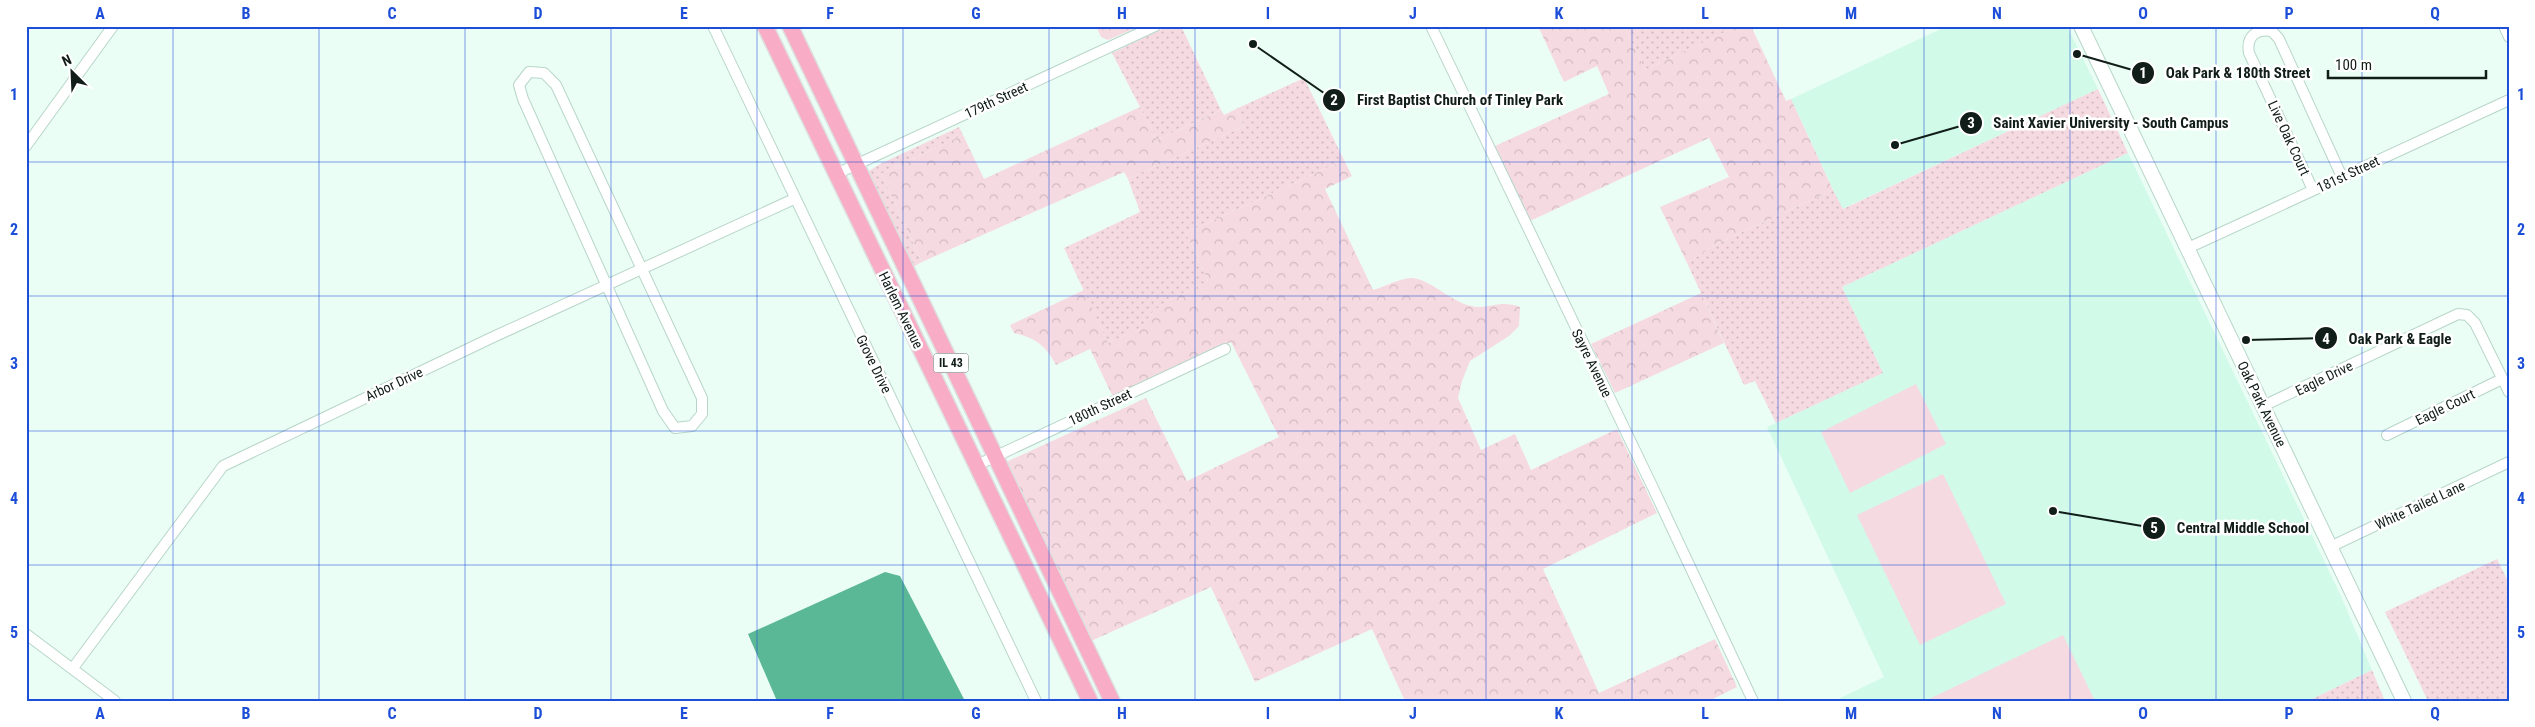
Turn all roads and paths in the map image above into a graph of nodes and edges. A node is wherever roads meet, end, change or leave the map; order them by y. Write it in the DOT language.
graph roads {
  1 [pos="113,26"];
  2 [pos="713,26"];
  3 [pos="765,26"];
  4 [pos="790,26"];
  5 [pos="1155,26"];
  6 [pos="1431,26"];
  7 [pos="2081,26"];
  8 [pos="2504,26"];
  9 [pos="2509,37"];
  10 [pos="2509,100"];
  11 [pos="26,146"];
  12 [pos="856,165"];
  13 [pos="836,174"];
  14 [pos="2342,177"];
  15 [pos="2313,190"];
  16 [pos="794,199"];
  17 [pos="2188,248"];
  18 [pos="644,269"];
  19 [pos="606,286"];
  20 [pos="1225,349"];
  21 [pos="2502,379"];
  22 [pos="2509,392"];
  23 [pos="2263,406"];
  24 [pos="2387,435"];
  25 [pos="996,456"];
  26 [pos="2509,462"];
  27 [pos="975,466"];
  28 [pos="2330,547"];
  29 [pos="26,634"];
  30 [pos="73,668"];
  31 [pos="116,701"];
  32 [pos="1036,701"];
  33 [pos="1090,701"];
  34 [pos="1112,701"];
  35 [pos="1753,701"];
  36 [pos="2404,701"];
  1 -- 11 [label="street"];
  2 -- 16 [label="street, Grove Drive"];
  3 -- 13 [label="main road, Harlem Avenue / IL 43"];
  4 -- 12 [label="main road, Harlem Avenue / IL 43"];
  5 -- 12 [label="street, 179th Street"];
  6 -- 35 [label="street, Sayre Avenue"];
  7 -- 17 [label="street, Oak Park Avenue"];
  8 -- 9 [label="street"];
  10 -- 14 [label="street, 181st Street"];
  12 -- 13 [label="street, 179th Street"];
  12 -- 25 [label="main road, Harlem Avenue / IL 43"];
  13 -- 27 [label="main road, Harlem Avenue / IL 43"];
  14 -- 15 [label="street, 181st Street"];
  14 -- 15 [label="street, Live Oak Court"];
  15 -- 17 [label="street, 181st Street"];
  16 -- 18 [label="street, Arbor Drive"];
  16 -- 32 [label="street, Grove Drive"];
  17 -- 23 [label="street, Oak Park Avenue"];
  18 -- 19 [label="street, Arbor Drive"];
  18 -- 19 [label="street"];
  18 -- 19 [label="street"];
  19 -- 30 [label="street, Arbor Drive"];
  20 -- 25 [label="street, 180th Street"];
  21 -- 22 [label="street, Eagle Drive"];
  21 -- 23 [label="street, Eagle Drive"];
  21 -- 24 [label="street, Eagle Court"];
  23 -- 28 [label="street, Oak Park Avenue"];
  25 -- 27 [label="street, 180th Street"];
  25 -- 34 [label="main road, Harlem Avenue / IL 43"];
  26 -- 28 [label="street, White Tailed Lane"];
  27 -- 33 [label="main road, Harlem Avenue / IL 43"];
  28 -- 36 [label="street, Oak Park Avenue"];
  29 -- 30 [label="street"];
  30 -- 31 [label="street"];
}
